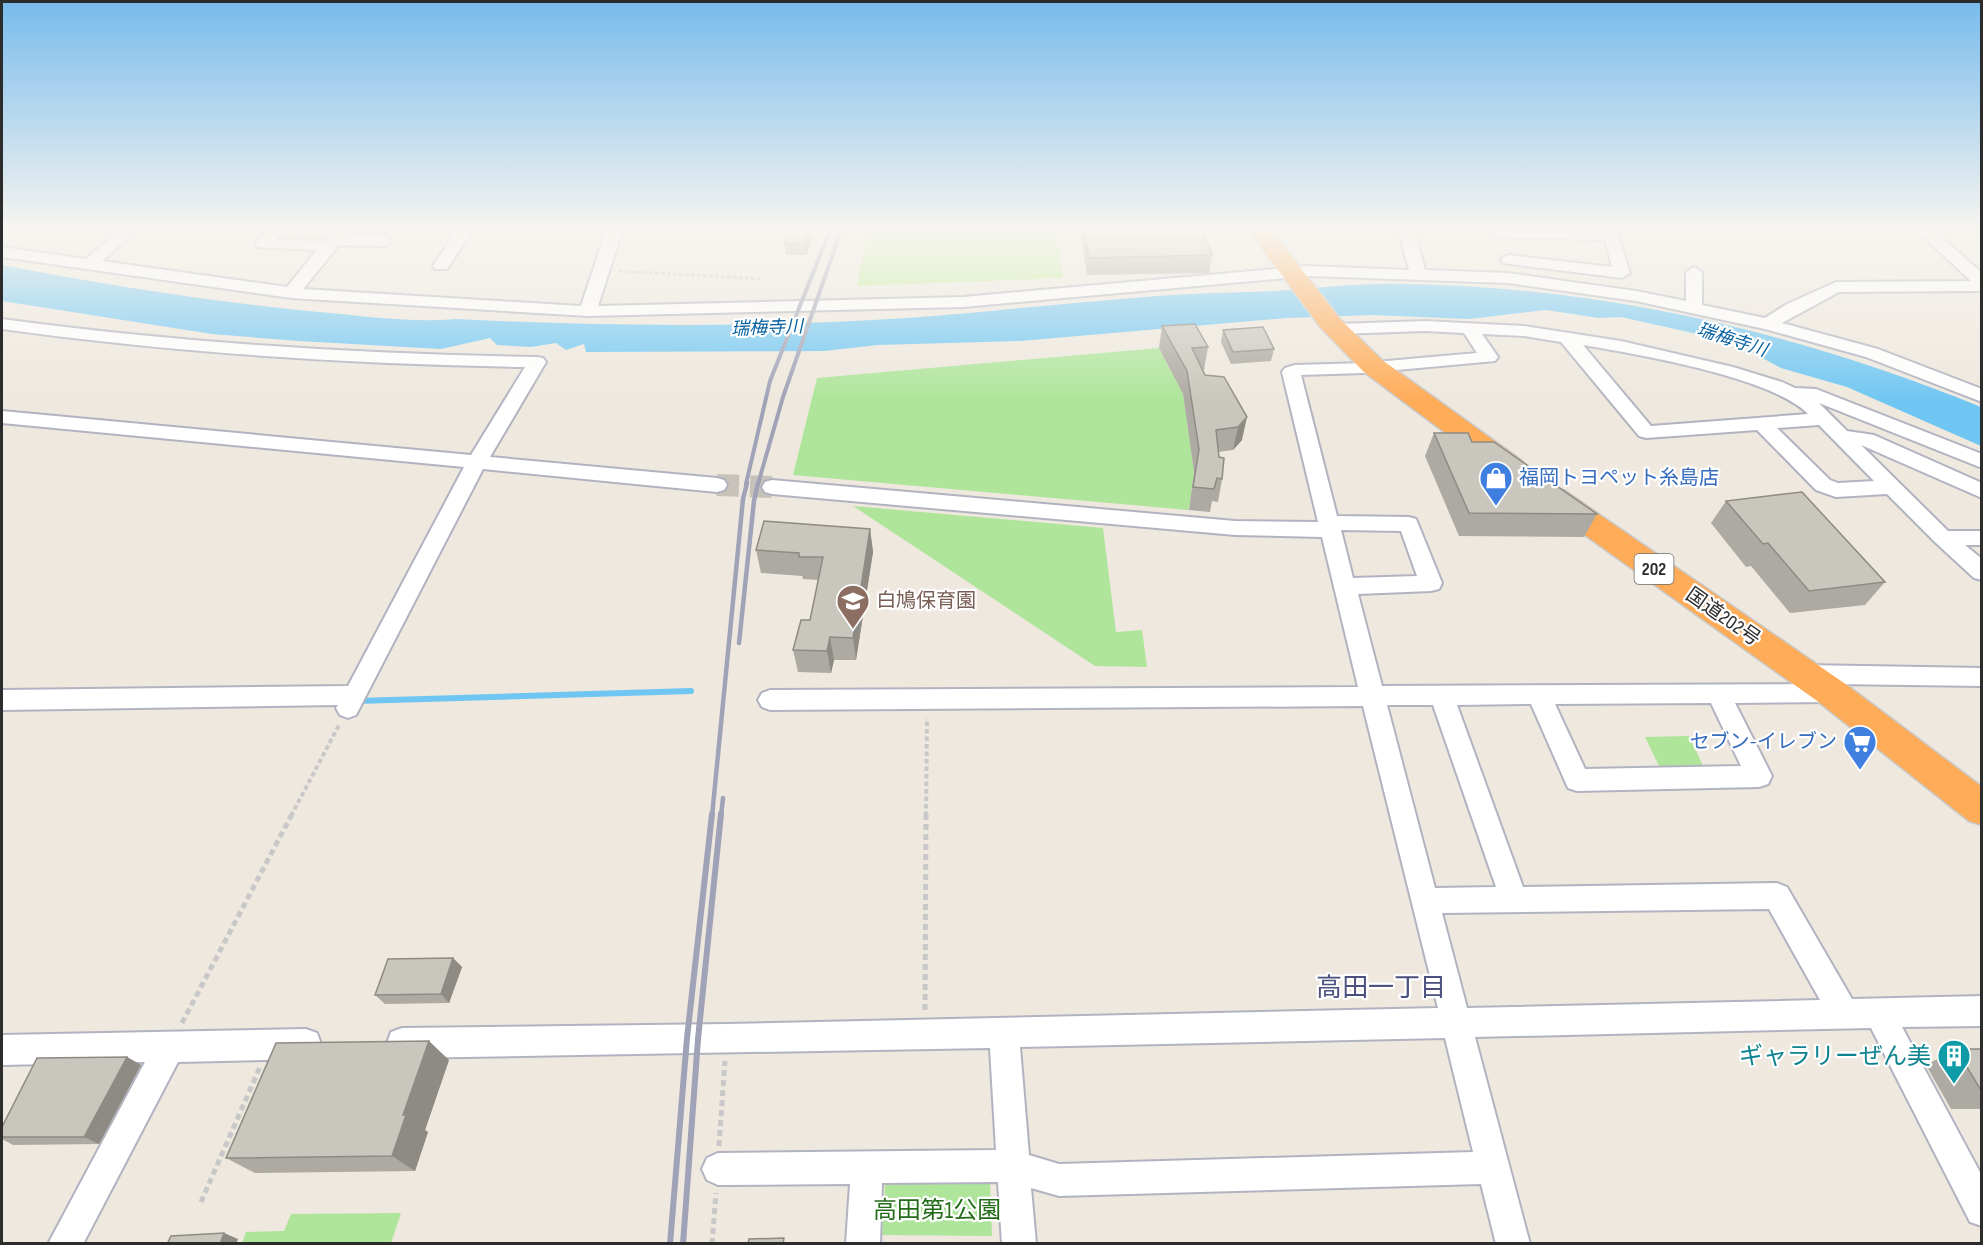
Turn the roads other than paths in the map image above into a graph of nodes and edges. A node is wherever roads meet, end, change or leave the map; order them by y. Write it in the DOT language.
graph roads {
  1 [pos="243,286"];
  2 [pos="297,286"];
  3 [pos="597,286"];
  4 [pos="1183,286"];
  5 [pos="1302,286"];
  6 [pos="1566,286"];
  7 [pos="1694,286"];
  8 [pos="1880,286"];
  9 [pos="291,293"];
  10 [pos="1694,307"];
  11 [pos="588,311"];
  12 [pos="2,324"];
  13 [pos="1768,324"];
  14 [pos="1334,326"];
  15 [pos="1469,328"];
  16 [pos="1567,338"];
  17 [pos="1373,366"];
  18 [pos="1791,392"];
  19 [pos="1982,396"];
  20 [pos="2,417"];
  21 [pos="1824,419"];
  22 [pos="1761,423"];
  23 [pos="1840,436"];
  24 [pos="477,462"];
  25 [pos="1982,462"];
  26 [pos="717,485"];
  27 [pos="772,487"];
  28 [pos="1891,487"];
  29 [pos="1982,490"];
  30 [pos="1330,526"];
  31 [pos="1942,538"];
  32 [pos="1982,538"];
  33 [pos="1982,572"];
  34 [pos="1345,585"];
  35 [pos="1804,675"];
  36 [pos="1982,677"];
  37 [pos="1718,693"];
  38 [pos="1832,693"];
  39 [pos="1441,694"];
  40 [pos="1538,694"];
  41 [pos="1372,695"];
  42 [pos="2,700"];
  43 [pos="770,700"];
  44 [pos="1982,809"];
  45 [pos="1514,900"];
  46 [pos="1424,901"];
  47 [pos="1982,1011"];
  48 [pos="1844,1014"];
  49 [pos="1879,1014"];
  50 [pos="1456,1024"];
  51 [pos="1004,1033"];
  52 [pos="377,1043"];
  53 [pos="329,1044"];
  54 [pos="170,1046"];
  55 [pos="2,1050"];
  56 [pos="1012,1166"];
  57 [pos="867,1167"];
  58 [pos="1493,1168"];
  59 [pos="718,1169"];
  60 [pos="1978,1195"];
  61 [pos="65,1244"];
  62 [pos="863,1244"];
  63 [pos="1019,1244"];
  64 [pos="1513,1244"];
  1 -- 9 [label="street"];
  2 -- 9 [label="street"];
  3 -- 11 [label="street"];
  4 -- 11 [label="street"];
  5 -- 14 [label="highway, 国道202号 / 202"];
  6 -- 10 [label="street"];
  7 -- 10 [label="street"];
  8 -- 13 [label="street"];
  9 -- 11 [label="street"];
  10 -- 13 [label="street"];
  12 -- 24 [label="street"];
  13 -- 19 [label="street"];
  14 -- 15 [label="street"];
  14 -- 17 [label="highway, 国道202号 / 202"];
  15 -- 16 [label="street"];
  15 -- 17 [label="street"];
  16 -- 18 [label="street"];
  16 -- 22 [label="street"];
  17 -- 30 [label="street"];
  17 -- 35 [label="highway, 国道202号 / 202"];
  18 -- 21 [label="street"];
  18 -- 25 [label="street"];
  20 -- 24 [label="street"];
  21 -- 22 [label="street"];
  21 -- 23 [label="street"];
  22 -- 28 [label="street"];
  23 -- 28 [label="street"];
  23 -- 29 [label="street"];
  24 -- 26 [label="street"];
  24 -- 42 [label="street"];
  27 -- 30 [label="street"];
  28 -- 31 [label="street"];
  30 -- 34 [label="street"];
  30 -- 34 [label="street"];
  31 -- 32 [label="street"];
  31 -- 33 [label="street"];
  34 -- 41 [label="street"];
  35 -- 36 [label="street"];
  35 -- 38 [label="highway, 国道202号 / 202"];
  37 -- 38 [label="street"];
  37 -- 40 [label="street"];
  37 -- 40 [label="street"];
  38 -- 44 [label="highway, 国道202号 / 202"];
  39 -- 40 [label="street"];
  39 -- 41 [label="street"];
  39 -- 45 [label="street"];
  41 -- 43 [label="street"];
  41 -- 46 [label="street"];
  45 -- 46 [label="street"];
  45 -- 48 [label="street"];
  46 -- 50 [label="street"];
  47 -- 49 [label="street"];
  48 -- 49 [label="street"];
  48 -- 50 [label="street"];
  49 -- 60 [label="street"];
  50 -- 51 [label="street"];
  50 -- 58 [label="street"];
  51 -- 52 [label="street"];
  51 -- 56 [label="street"];
  53 -- 54 [label="street"];
  54 -- 55 [label="street"];
  54 -- 61 [label="street"];
  56 -- 57 [label="street"];
  56 -- 58 [label="street"];
  56 -- 63 [label="street"];
  57 -- 59 [label="street"];
  57 -- 62 [label="street"];
  58 -- 64 [label="street"];
}
